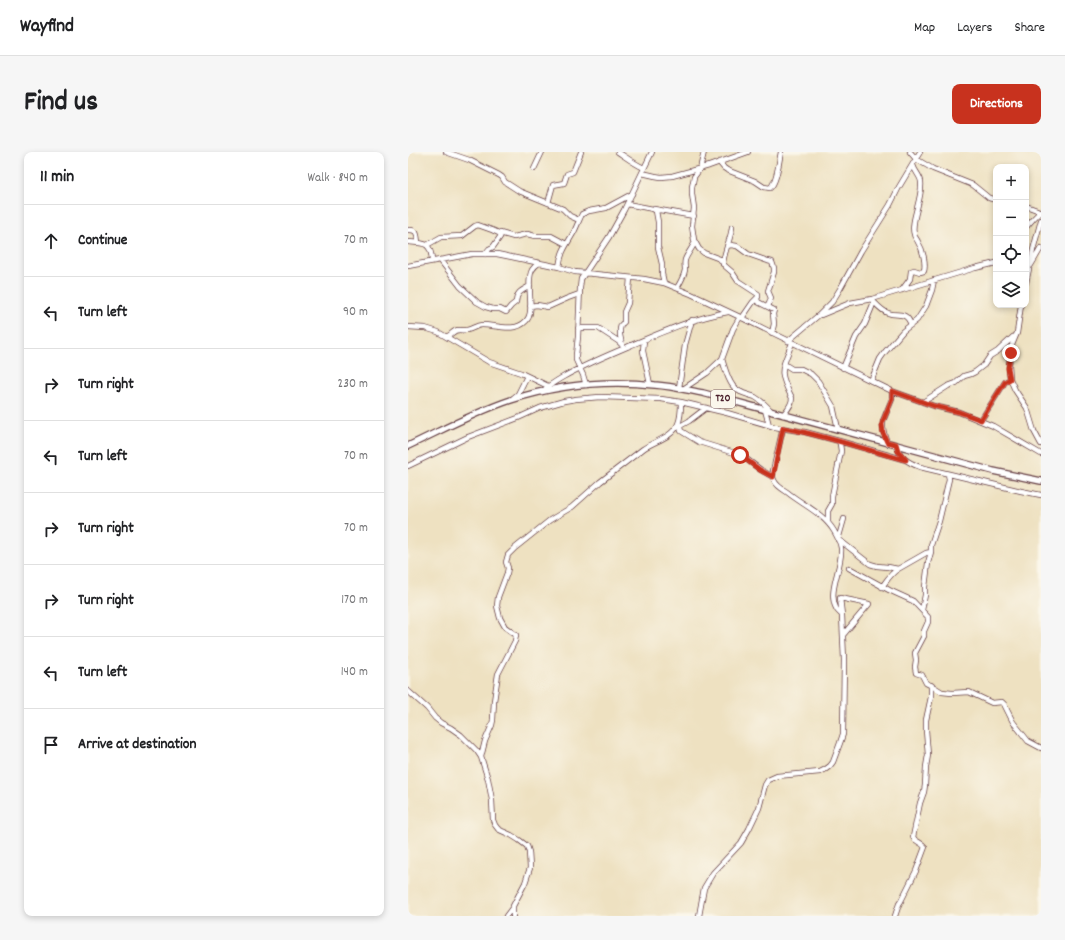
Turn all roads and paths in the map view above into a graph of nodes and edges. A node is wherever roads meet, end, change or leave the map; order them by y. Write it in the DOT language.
graph roads {
  1 [pos="446,152"];
  2 [pos="542,152"];
  3 [pos="581,152"];
  4 [pos="618,152"];
  5 [pos="652,152"];
  6 [pos="704,152"];
  7 [pos="748,152"];
  8 [pos="781,152"];
  9 [pos="910,152"];
  10 [pos="920,152"];
  11 [pos="916,158"];
  12 [pos="719,162"];
  13 [pos="913,165"];
  14 [pos="644,168"];
  15 [pos="700,168"];
  16 [pos="534,170"];
  17 [pos="642,173"];
  18 [pos="632,194"];
  19 [pos="993,199"];
  20 [pos="548,203"];
  21 [pos="627,204"];
  22 [pos="1029,207"];
  23 [pos="653,209"];
  24 [pos="1040,212"];
  25 [pos="694,216"];
  26 [pos="579,220"];
  27 [pos="1030,222"];
  28 [pos="1041,223"];
  29 [pos="732,226"];
  30 [pos="408,230"];
  31 [pos="500,234"];
  32 [pos="408,242"];
  33 [pos="695,242"];
  34 [pos="418,243"];
  35 [pos="566,244"];
  36 [pos="427,245"];
  37 [pos="727,246"];
  38 [pos="1041,248"];
  39 [pos="1033,250"];
  40 [pos="1029,252"];
  41 [pos="485,254"];
  42 [pos="440,260"];
  43 [pos="432,261"];
  44 [pos="539,263"];
  45 [pos="723,264"];
  46 [pos="993,264"];
  47 [pos="408,266"];
  48 [pos="559,267"];
  49 [pos="1029,268"];
  50 [pos="585,273"];
  51 [pos="630,278"];
  52 [pos="934,280"];
  53 [pos="664,283"];
  54 [pos="530,286"];
  55 [pos="677,288"];
  56 [pos="902,290"];
  57 [pos="580,294"];
  58 [pos="757,299"];
  59 [pos="872,301"];
  60 [pos="530,306"];
  61 [pos="768,307"];
  62 [pos="1021,308"];
  63 [pos="728,312"];
  64 [pos="820,315"];
  65 [pos="741,318"];
  66 [pos="692,320"];
  67 [pos="911,325"];
  68 [pos="408,327"];
  69 [pos="578,328"];
  70 [pos="772,333"];
  71 [pos="1017,333"];
  72 [pos="448,336"];
  73 [pos="644,340"];
  74 [pos="790,342"];
  75 [pos="622,347"];
  76 [pos="722,359"];
  77 [pos="784,364"];
  78 [pos="579,368"];
  79 [pos="842,368"];
  80 [pos="527,376"];
  81 [pos="1010,379"];
  82 [pos="871,381"];
  83 [pos="650,384"];
  84 [pos="586,385"];
  85 [pos="548,386"];
  86 [pos="681,389"];
  87 [pos="892,391"];
  88 [pos="542,392"];
  89 [pos="511,400"];
  90 [pos="681,402"];
  91 [pos="923,402"];
  92 [pos="706,408"];
  93 [pos="765,410"];
  94 [pos="772,412"];
  95 [pos="783,415"];
  96 [pos="981,420"];
  97 [pos="679,425"];
  98 [pos="769,425"];
  99 [pos="783,428"];
  100 [pos="838,429"];
  101 [pos="839,441"];
  102 [pos="887,442"];
  103 [pos="896,444"];
  104 [pos="1041,444"];
  105 [pos="408,446"];
  106 [pos="1041,453"];
  107 [pos="906,460"];
  108 [pos="408,466"];
  109 [pos="948,474"];
  110 [pos="773,477"];
  111 [pos="1041,481"];
  112 [pos="1041,495"];
  113 [pos="844,519"];
  114 [pos="828,523"];
  115 [pos="838,540"];
  116 [pos="931,552"];
  117 [pos="849,568"];
  118 [pos="898,569"];
  119 [pos="882,587"];
  120 [pos="922,610"];
  121 [pos="842,615"];
  122 [pos="843,635"];
  123 [pos="931,685"];
  124 [pos="408,691"];
  125 [pos="1041,748"];
  126 [pos="481,757"];
  127 [pos="512,908"];
  128 [pos="506,916"];
  129 [pos="513,916"];
  130 [pos="699,916"];
  131 [pos="895,916"];
  1 -- 20 [label="street"];
  2 -- 16 [label="street"];
  3 -- 20 [label="street"];
  4 -- 14 [label="street"];
  5 -- 14 [label="street"];
  6 -- 15 [label="street"];
  7 -- 12 [label="street"];
  8 -- 12 [label="street"];
  9 -- 11 [label="street"];
  10 -- 11 [label="street"];
  11 -- 13 [label="street"];
  11 -- 19 [label="street"];
  12 -- 15 [label="street"];
  13 -- 56 [label="street"];
  13 -- 64 [label="street"];
  14 -- 17 [label="street"];
  15 -- 17 [label="street"];
  15 -- 25 [label="street"];
  17 -- 18 [label="street"];
  18 -- 21 [label="street"];
  18 -- 26 [label="street"];
  20 -- 26 [label="street"];
  21 -- 23 [label="street"];
  21 -- 50 [label="street"];
  22 -- 24 [label="street"];
  23 -- 25 [label="street"];
  23 -- 53 [label="street"];
  24 -- 27 [label="street"];
  25 -- 33 [label="street"];
  26 -- 35 [label="street"];
  27 -- 28 [label="street"];
  28 -- 39 [label="street"];
  29 -- 37 [label="street"];
  30 -- 34 [label="street"];
  31 -- 35 [label="street"];
  31 -- 36 [label="street"];
  31 -- 41 [label="street"];
  32 -- 34 [label="street"];
  33 -- 45 [label="street"];
  33 -- 55 [label="street"];
  34 -- 36 [label="street"];
  35 -- 48 [label="street"];
  36 -- 43 [label="street"];
  37 -- 45 [label="street"];
  37 -- 61 [label="street"];
  38 -- 39 [label="street"];
  38 -- 49 [label="street"];
  39 -- 40 [label="street"];
  39 -- 49 [label="street"];
  41 -- 42 [label="street"];
  41 -- 44 [label="street"];
  42 -- 43 [label="street"];
  42 -- 54 [label="street"];
  43 -- 47 [label="street"];
  44 -- 48 [label="street"];
  44 -- 54 [label="street"];
  45 -- 58 [label="street"];
  46 -- 52 [label="street"];
  48 -- 50 [label="street"];
  50 -- 51 [label="street"];
  50 -- 57 [label="street"];
  51 -- 53 [label="street"];
  51 -- 75 [label="street"];
  52 -- 56 [label="street"];
  52 -- 67 [label="street"];
  53 -- 55 [label="street"];
  54 -- 60 [label="street"];
  55 -- 63 [label="street"];
  56 -- 59 [label="street"];
  57 -- 60 [label="street"];
  57 -- 69 [label="street"];
  58 -- 61 [label="street"];
  58 -- 65 [label="street"];
  59 -- 64 [label="street"];
  59 -- 67 [label="street"];
  59 -- 79 [label="street"];
  60 -- 72 [label="street"];
  61 -- 70 [label="street"];
  62 -- 71 [label="street"];
  63 -- 65 [label="street"];
  63 -- 66 [label="street"];
  64 -- 74 [label="street"];
  65 -- 70 [label="street"];
  65 -- 76 [label="street"];
  66 -- 73 [label="street"];
  66 -- 86 [label="street"];
  67 -- 82 [label="street"];
  68 -- 72 [label="street"];
  69 -- 75 [label="street"];
  69 -- 78 [label="street"];
  70 -- 74 [label="street"];
  71 -- 81 [label="street"];
  71 -- 91 [label="street"];
  72 -- 80 [label="street"];
  73 -- 75 [label="street"];
  73 -- 83 [label="street"];
  74 -- 77 [label="street"];
  74 -- 79 [label="street"];
  75 -- 78 [label="street"];
  76 -- 86 [label="street"];
  76 -- 94 [label="street"];
  77 -- 95 [label="street"];
  77 -- 100 [label="street"];
  78 -- 84 [label="street"];
  78 -- 85 [label="street"];
  79 -- 82 [label="street"];
  80 -- 85 [label="street"];
  80 -- 89 [label="street"];
  81 -- 96 [label="street"];
  81 -- 104 [label="street"];
  82 -- 87 [label="street"];
  83 -- 84 [label="main road, T20"];
  83 -- 86 [label="main road, T20"];
  84 -- 88 [label="main road, T20"];
  85 -- 88 [label="street"];
  86 -- 93 [label="main road, T20"];
  87 -- 91 [label="street"];
  87 -- 102 [label="street"];
  88 -- 89 [label="main road, T20"];
  89 -- 105 [label="main road, T20"];
  90 -- 92 [label="street"];
  90 -- 97 [label="street"];
  90 -- 108 [label="street"];
  91 -- 96 [label="street"];
  92 -- 97 [label="street"];
  92 -- 98 [label="street"];
  93 -- 94 [label="main road, T20"];
  93 -- 98 [label="street"];
  94 -- 95 [label="main road, T20"];
  95 -- 100 [label="main road, T20"];
  96 -- 106 [label="street"];
  97 -- 110 [label="street"];
  97 -- 126 [label="street"];
  98 -- 99 [label="street"];
  99 -- 101 [label="street"];
  99 -- 110 [label="street"];
  100 -- 102 [label="main road, T20"];
  101 -- 107 [label="street"];
  101 -- 114 [label="street"];
  102 -- 103 [label="main road, T20"];
  103 -- 107 [label="street"];
  103 -- 111 [label="main road, T20"];
  107 -- 109 [label="street"];
  109 -- 112 [label="street"];
  109 -- 116 [label="street"];
  110 -- 114 [label="street"];
  113 -- 115 [label="street"];
  114 -- 115 [label="street"];
  115 -- 118 [label="street"];
  115 -- 121 [label="street"];
  116 -- 118 [label="street"];
  116 -- 120 [label="street"];
  117 -- 119 [label="street"];
  118 -- 119 [label="street"];
  119 -- 120 [label="street"];
  120 -- 123 [label="street"];
  121 -- 122 [label="street"];
  121 -- 122 [label="street"];
  122 -- 130 [label="street"];
  123 -- 125 [label="street"];
  123 -- 131 [label="street"];
  124 -- 126 [label="street"];
  126 -- 127 [label="street"];
  127 -- 128 [label="street"];
  127 -- 129 [label="street"];
}
